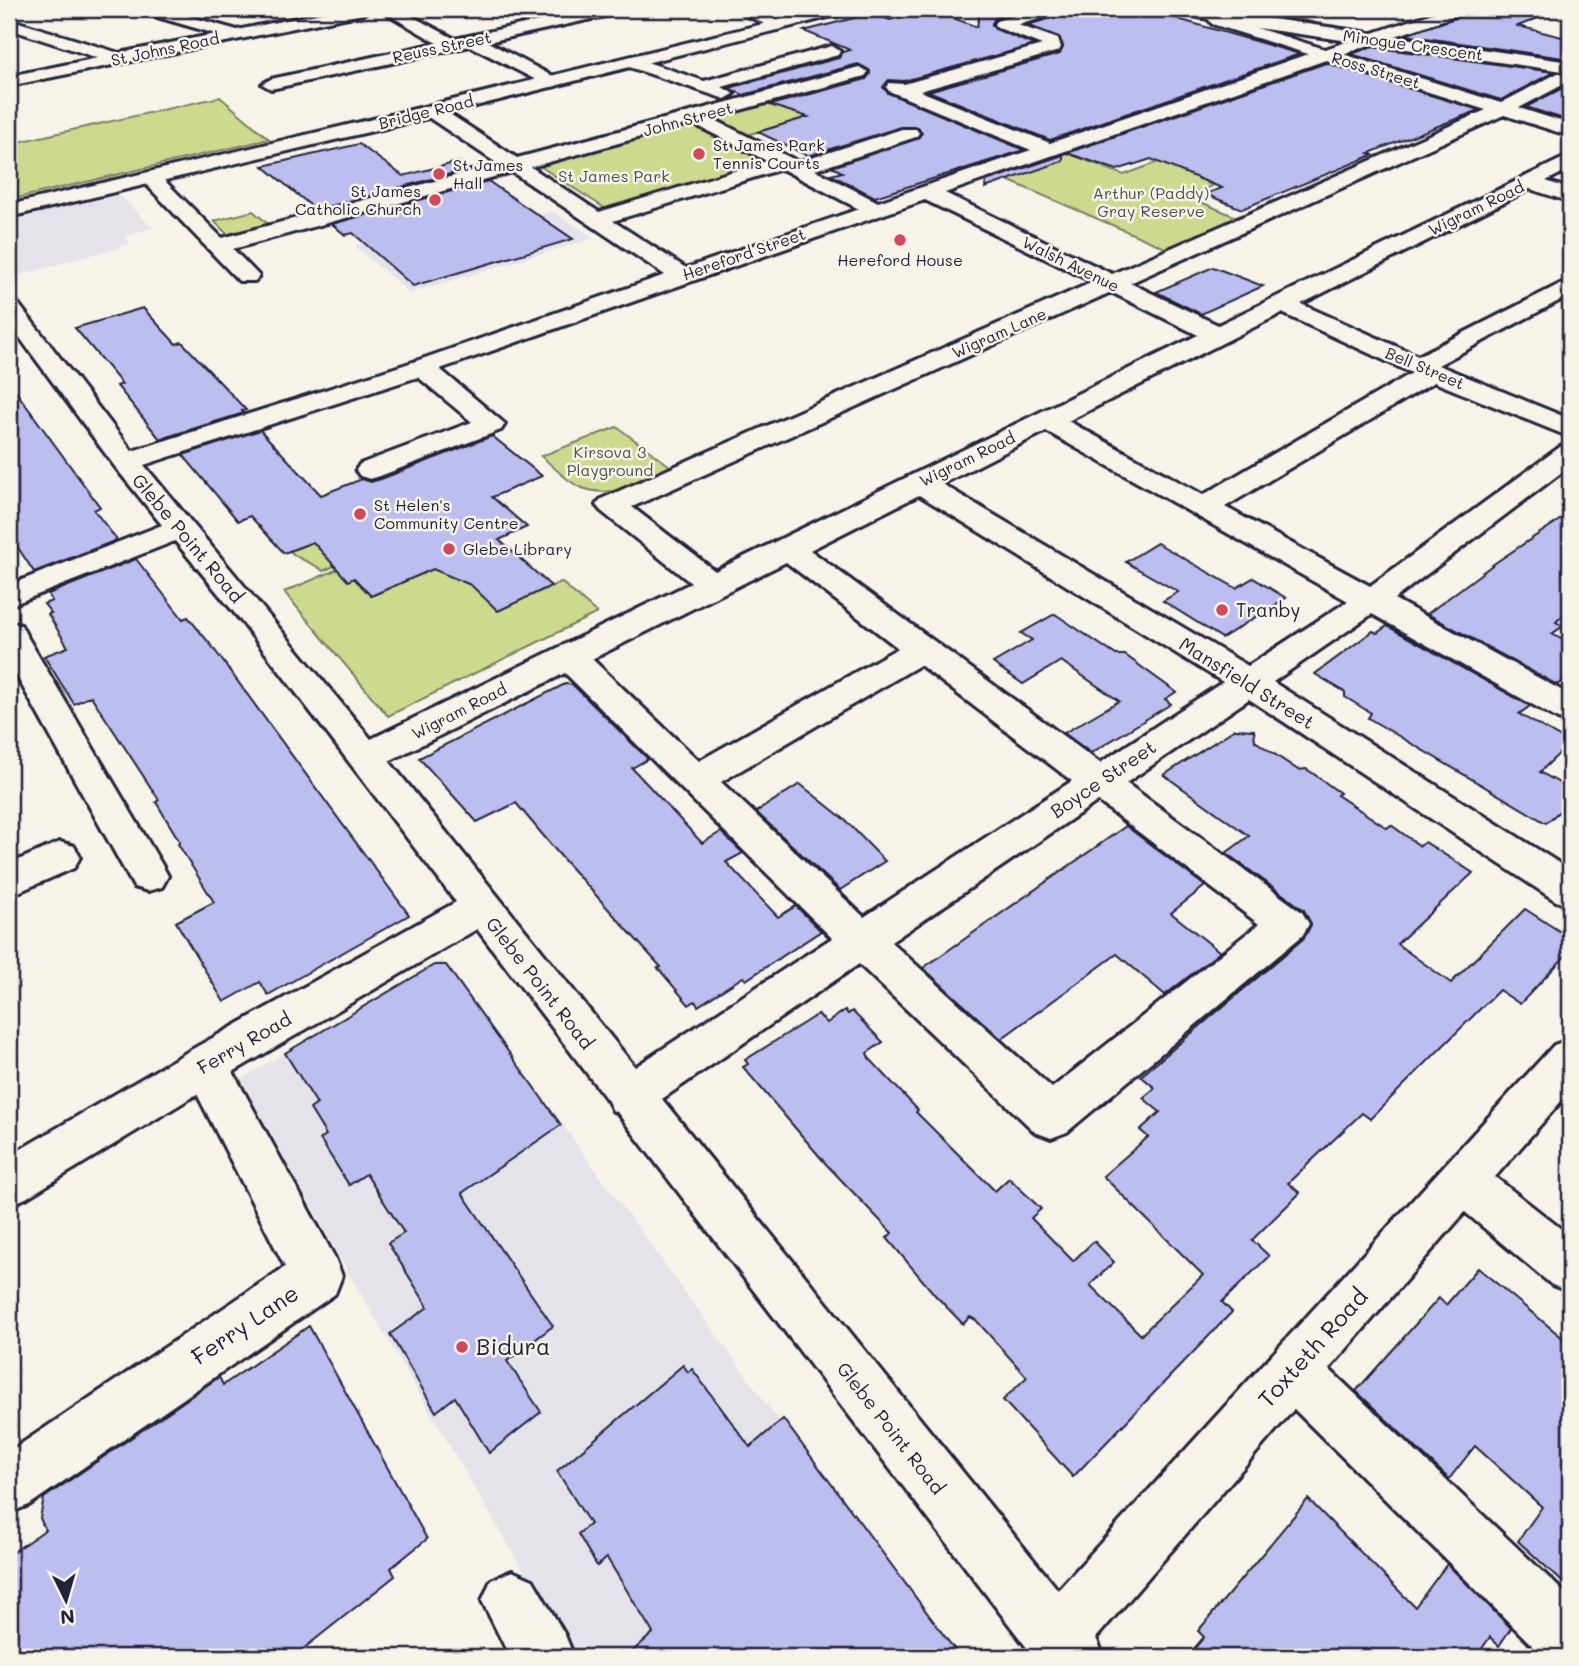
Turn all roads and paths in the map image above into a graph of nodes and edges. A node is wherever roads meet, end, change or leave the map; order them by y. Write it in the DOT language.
graph roads {
  1 [pos="146,9"];
  2 [pos="363,9"];
  3 [pos="387,9"];
  4 [pos="614,9"];
  5 [pos="741,9"];
  6 [pos="842,9"];
  7 [pos="1056,9"];
  8 [pos="1183,9"];
  9 [pos="1460,9"];
  10 [pos="337,11"];
  11 [pos="1214,16"];
  12 [pos="9,24"];
  13 [pos="779,25"];
  14 [pos="236,34"];
  15 [pos="472,40"];
  16 [pos="1366,40"];
  17 [pos="452,44"];
  18 [pos="1325,54"];
  19 [pos="117,58"];
  20 [pos="632,62"];
  21 [pos="859,72"];
  22 [pos="1567,72"];
  23 [pos="9,80"];
  24 [pos="550,82"];
  25 [pos="271,84"];
  26 [pos="702,87"];
  27 [pos="903,90"];
  28 [pos="751,102"];
  29 [pos="1504,108"];
  30 [pos="432,111"];
  31 [pos="695,117"];
  32 [pos="1570,130"];
  33 [pos="909,132"];
  34 [pos="1049,150"];
  35 [pos="1570,161"];
  36 [pos="791,165"];
  37 [pos="516,166"];
  38 [pos="150,178"];
  39 [pos="1529,182"];
  40 [pos="926,192"];
  41 [pos="1570,196"];
  42 [pos="876,209"];
  43 [pos="9,211"];
  44 [pos="597,219"];
  45 [pos="217,246"];
  46 [pos="681,275"];
  47 [pos="247,276"];
  48 [pos="1111,284"];
  49 [pos="1570,286"];
  50 [pos="1282,304"];
  51 [pos="9,307"];
  52 [pos="18,334"];
  53 [pos="1218,335"];
  54 [pos="422,367"];
  55 [pos="1425,369"];
  56 [pos="1046,420"];
  57 [pos="1570,429"];
  58 [pos="1570,453"];
  59 [pos="126,462"];
  60 [pos="370,470"];
  61 [pos="920,483"];
  62 [pos="1202,508"];
  63 [pos="179,529"];
  64 [pos="787,548"];
  65 [pos="713,584"];
  66 [pos="9,596"];
  67 [pos="1373,599"];
  68 [pos="9,633"];
  69 [pos="921,649"];
  70 [pos="568,656"];
  71 [pos="1248,682"];
  72 [pos="1564,698"];
  73 [pos="364,758"];
  74 [pos="696,780"];
  75 [pos="1100,781"];
  76 [pos="60,857"];
  77 [pos="148,876"];
  78 [pos="9,881"];
  79 [pos="1570,890"];
  80 [pos="481,907"];
  81 [pos="862,941"];
  82 [pos="1570,1059"];
  83 [pos="205,1065"];
  84 [pos="629,1096"];
  85 [pos="1462,1180"];
  86 [pos="9,1182"];
  87 [pos="1570,1267"];
  88 [pos="1293,1371"];
  89 [pos="9,1485"];
  90 [pos="512,1601"];
  91 [pos="1570,1640"];
  92 [pos="1065,1647"];
  93 [pos="543,1657"];
  1 -- 14 [label="street"];
  2 -- 10 [label="street, St Johns Road"];
  3 -- 17 [label="street"];
  4 -- 15 [label="street, Reuss Street"];
  5 -- 13 [label="street"];
  6 -- 13 [label="street, Bridge Road"];
  7 -- 27 [label="street"];
  8 -- 11 [label="street, Ross Street"];
  9 -- 16 [label="street, Hereford Street"];
  10 -- 14 [label="street, St Johns Road"];
  11 -- 16 [label="street, Minogue Crescent"];
  11 -- 18 [label="street, Ross Street"];
  12 -- 19 [label="street"];
  13 -- 20 [label="street, Bridge Road"];
  14 -- 19 [label="street, St Johns Road"];
  15 -- 17 [label="street, Reuss Street"];
  15 -- 24 [label="street"];
  16 -- 18 [label="street, Hereford Street"];
  16 -- 22 [label="street, Minogue Crescent"];
  17 -- 25 [label="street, Reuss Street"];
  18 -- 29 [label="street, Ross Street"];
  18 -- 34 [label="street, Hereford Street"];
  19 -- 23 [label="street, St Johns Road"];
  20 -- 24 [label="street, Bridge Road"];
  20 -- 26 [label="street"];
  21 -- 26 [label="street"];
  21 -- 27 [label="street"];
  21 -- 28 [label="street, John Street"];
  22 -- 29 [label="street, Wigram Lane"];
  24 -- 30 [label="street, Bridge Road"];
  26 -- 28 [label="street"];
  27 -- 34 [label="street"];
  28 -- 31 [label="street, John Street"];
  29 -- 32 [label="street, Ross Street"];
  29 -- 48 [label="street, Wigram Lane"];
  30 -- 37 [label="street"];
  30 -- 38 [label="street, Bridge Road"];
  31 -- 36 [label="street"];
  31 -- 37 [label="street, John Street"];
  33 -- 36 [label="street"];
  34 -- 40 [label="street, Hereford Street"];
  35 -- 39 [label="street, Wigram Road"];
  36 -- 42 [label="street"];
  36 -- 44 [label="street"];
  37 -- 44 [label="street"];
  37 -- 45 [label="street, John Street"];
  38 -- 43 [label="street, Bridge Road"];
  38 -- 45 [label="street"];
  39 -- 41 [label="street"];
  39 -- 50 [label="street, Wigram Road"];
  40 -- 42 [label="street, Hereford Street"];
  40 -- 48 [label="street, Walsh Avenue"];
  42 -- 46 [label="street, Hereford Street"];
  44 -- 46 [label="street"];
  45 -- 47 [label="street"];
  46 -- 54 [label="street, Hereford Street"];
  48 -- 53 [label="street, Walsh Avenue"];
  48 -- 65 [label="street, Wigram Lane"];
  49 -- 55 [label="street"];
  50 -- 53 [label="street, Wigram Road"];
  50 -- 55 [label="street, Bell Street"];
  51 -- 52 [label="street, Glebe Point Road"];
  52 -- 59 [label="street, Glebe Point Road"];
  53 -- 56 [label="street, Wigram Road"];
  54 -- 59 [label="street, Hereford Street"];
  54 -- 60 [label="street"];
  55 -- 57 [label="street, Bell Street"];
  55 -- 62 [label="street"];
  56 -- 61 [label="street, Wigram Road"];
  56 -- 62 [label="street"];
  58 -- 67 [label="street, Boyce Street"];
  59 -- 63 [label="street, Glebe Point Road"];
  61 -- 64 [label="street, Wigram Road"];
  61 -- 71 [label="street, Mansfield Street"];
  62 -- 67 [label="street"];
  63 -- 66 [label="street"];
  63 -- 73 [label="street, Glebe Point Road"];
  64 -- 65 [label="street, Wigram Road"];
  64 -- 69 [label="street"];
  65 -- 70 [label="street, Wigram Road"];
  67 -- 71 [label="street, Boyce Street"];
  67 -- 72 [label="street"];
  68 -- 77 [label="street"];
  69 -- 74 [label="street"];
  69 -- 75 [label="street"];
  70 -- 73 [label="street, Wigram Road"];
  70 -- 74 [label="street"];
  71 -- 75 [label="street, Boyce Street"];
  71 -- 79 [label="street, Mansfield Street"];
  73 -- 80 [label="street, Glebe Point Road"];
  74 -- 81 [label="street"];
  75 -- 81 [label="street, Boyce Street"];
  75 -- 81 [label="street"];
  76 -- 78 [label="street"];
  80 -- 83 [label="street, Ferry Road"];
  80 -- 84 [label="street, Glebe Point Road"];
  81 -- 84 [label="street, Boyce Street"];
  82 -- 85 [label="street, Toxteth Road"];
  83 -- 86 [label="street, Ferry Road"];
  83 -- 89 [label="street, Ferry Lane"];
  84 -- 92 [label="street, Glebe Point Road"];
  85 -- 87 [label="street"];
  85 -- 88 [label="street, Toxteth Road"];
  88 -- 91 [label="street"];
  88 -- 92 [label="street, Toxteth Road"];
  90 -- 93 [label="street"];
}
